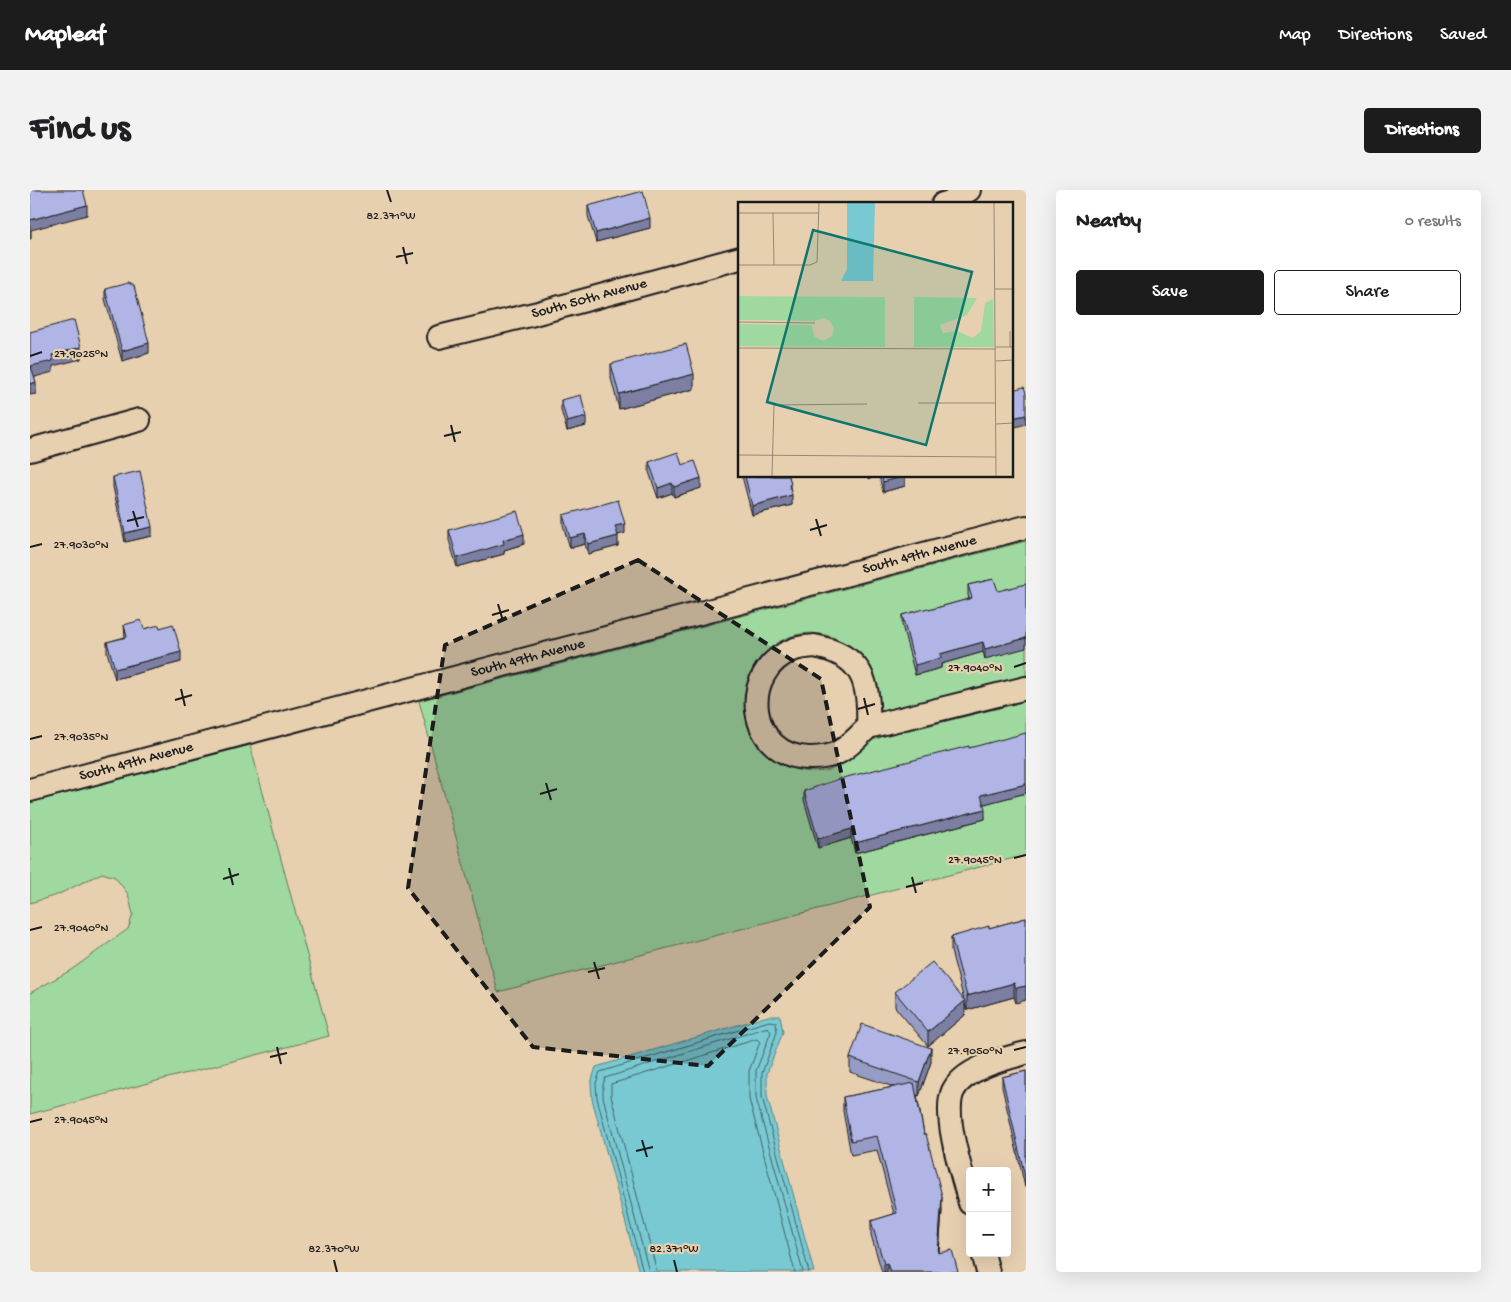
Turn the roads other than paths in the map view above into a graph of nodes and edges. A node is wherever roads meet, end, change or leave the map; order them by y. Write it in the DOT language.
graph roads {
  1 [pos="969,190"];
  2 [pos="950,202"];
  3 [pos="738,259"];
  4 [pos="439,337"];
  5 [pos="139,420"];
  6 [pos="30,450"];
  7 [pos="1026,527"];
  8 [pos="1026,688"];
  9 [pos="868,727"];
  10 [pos="30,790"];
  11 [pos="1026,1053"];
  12 [pos="966,1187"];
  13 [pos="984,1257"];
  14 [pos="988,1272"];
  1 -- 2 [label="street"];
  3 -- 4 [label="street, South 50th Avenue"];
  5 -- 6 [label="street"];
  7 -- 10 [label="street, South 49th Avenue"];
  8 -- 9 [label="street"];
  9 -- 9 [label="street"];
  11 -- 12 [label="street"];
  13 -- 14 [label="street"];
}
